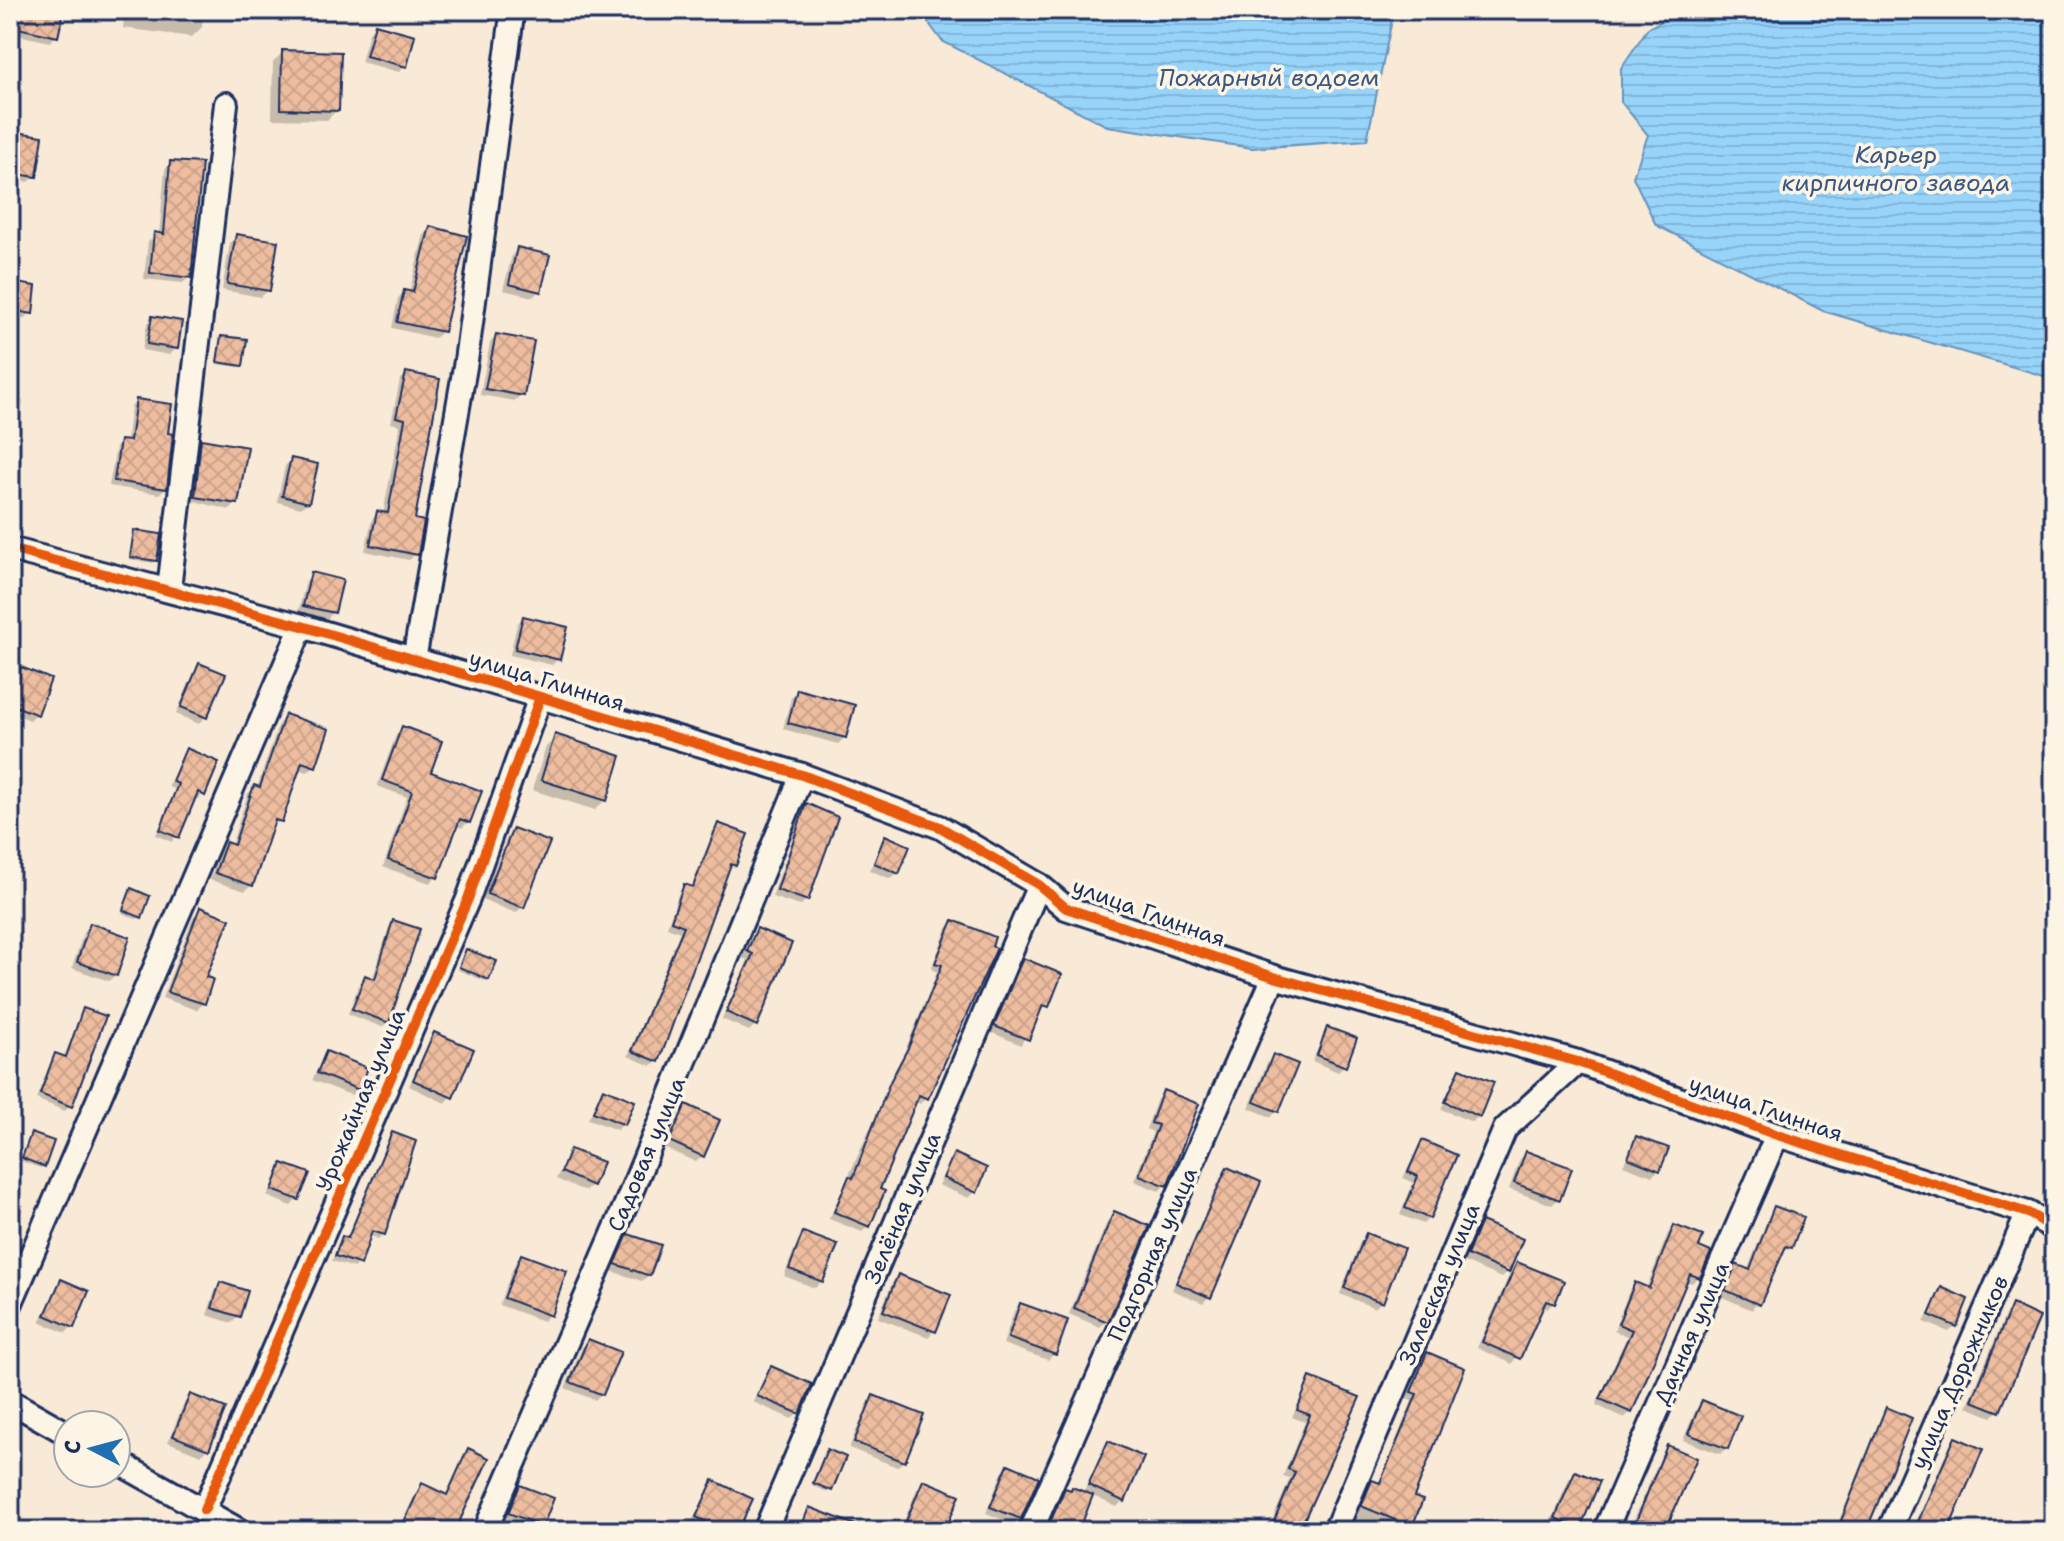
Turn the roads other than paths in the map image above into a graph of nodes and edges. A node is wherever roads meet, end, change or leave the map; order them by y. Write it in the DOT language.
graph roads {
  1 [pos="512,15"];
  2 [pos="226,104"];
  3 [pos="10,549"];
  4 [pos="169,589"];
  5 [pos="302,626"];
  6 [pos="414,660"];
  7 [pos="539,700"];
  8 [pos="802,775"];
  9 [pos="1039,885"];
  10 [pos="1274,977"];
  11 [pos="1578,1062"];
  12 [pos="1777,1135"];
  13 [pos="2028,1213"];
  14 [pos="2054,1228"];
  15 [pos="10,1305"];
  16 [pos="10,1401"];
  17 [pos="52,1425"];
  18 [pos="132,1470"];
  19 [pos="204,1510"];
  20 [pos="240,1531"];
  21 [pos="485,1531"];
  22 [pos="765,1531"];
  23 [pos="1031,1531"];
  24 [pos="1335,1531"];
  25 [pos="1605,1531"];
  26 [pos="1889,1531"];
  1 -- 6 [label="street"];
  2 -- 4 [label="street"];
  3 -- 4 [label="street, улица Глинная"];
  4 -- 5 [label="street, улица Глинная"];
  5 -- 6 [label="street, улица Глинная"];
  5 -- 15 [label="street"];
  6 -- 7 [label="street, улица Глинная"];
  7 -- 8 [label="street, улица Глинная"];
  7 -- 19 [label="street, Урожайная улица"];
  8 -- 9 [label="street, улица Глинная"];
  8 -- 21 [label="street, Садовая улица"];
  9 -- 10 [label="street, улица Глинная"];
  9 -- 22 [label="street, Зелёная улица"];
  10 -- 11 [label="street, улица Глинная"];
  10 -- 23 [label="street, Подгорная улица"];
  11 -- 12 [label="street, улица Глинная"];
  11 -- 24 [label="street, Залеская улица"];
  12 -- 13 [label="street, улица Глинная"];
  12 -- 25 [label="street, Дачная улица"];
  13 -- 14 [label="street, улица Глинная"];
  13 -- 26 [label="street, улица Дорожников"];
  16 -- 17 [label="street"];
  18 -- 19 [label="street"];
  19 -- 20 [label="street"];
}
